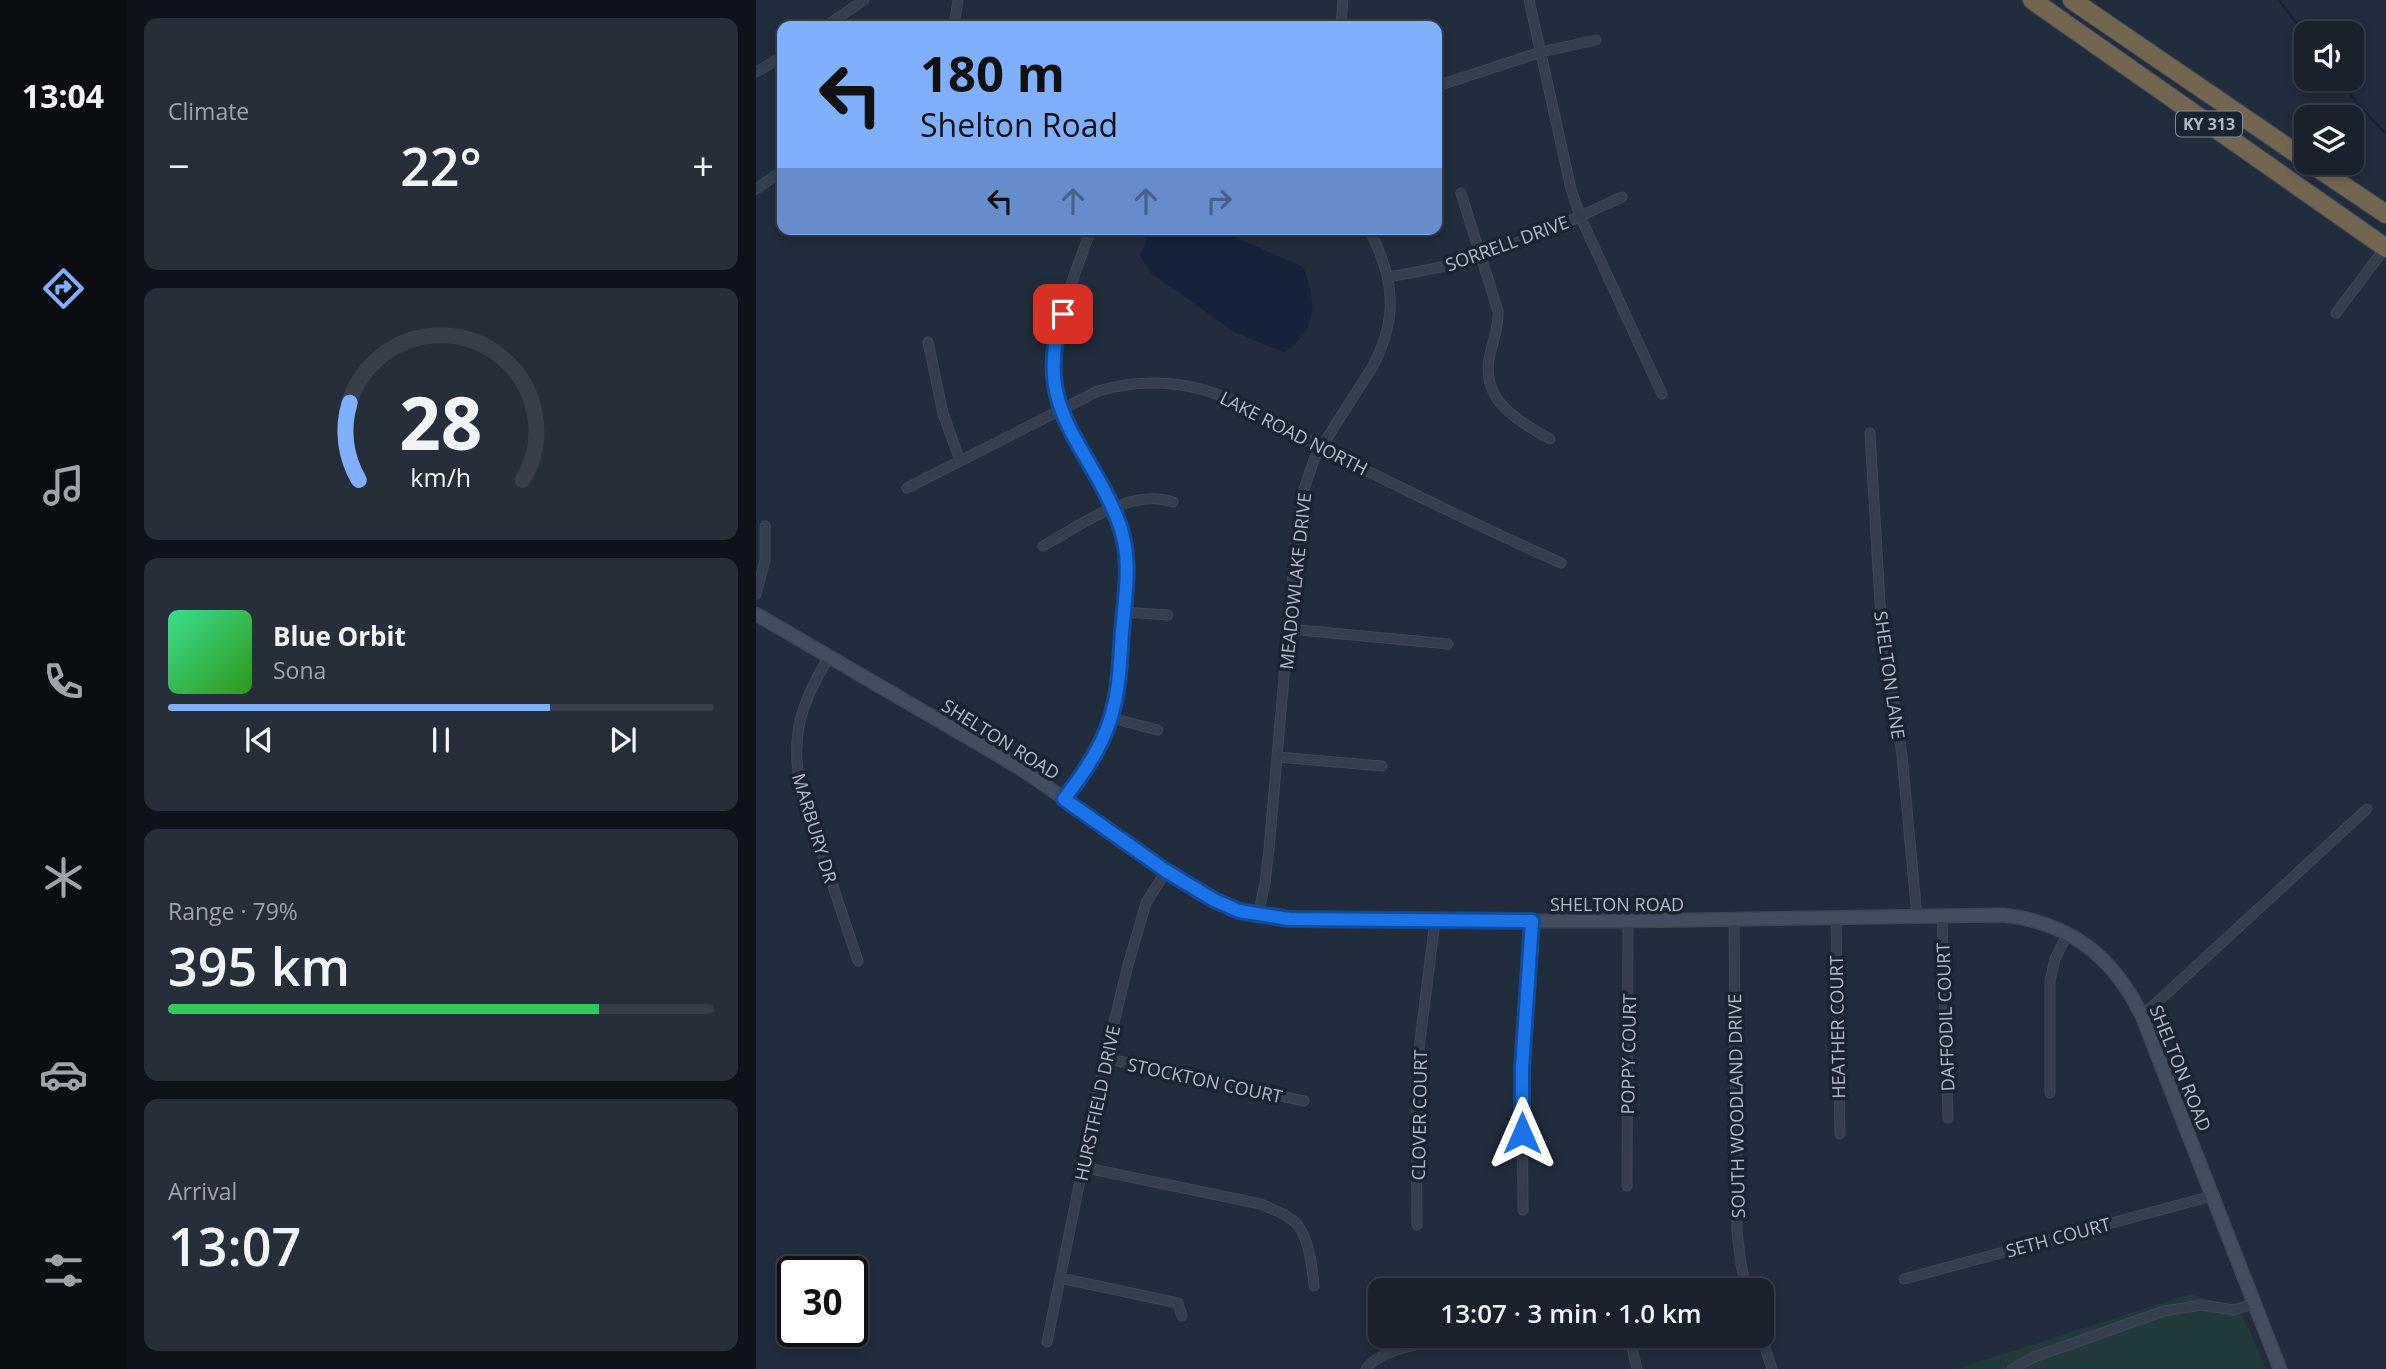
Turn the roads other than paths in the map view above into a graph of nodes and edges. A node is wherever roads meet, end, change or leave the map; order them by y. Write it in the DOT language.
graph roads {
  1 [pos="864,0"];
  2 [pos="958,0"];
  3 [pos="1343,0"];
  4 [pos="1529,0"];
  5 [pos="2032,0"];
  6 [pos="2072,0"];
  7 [pos="833,21"];
  8 [pos="955,21"];
  9 [pos="1341,21"];
  10 [pos="1596,40"];
  11 [pos="1541,52"];
  12 [pos="777,60"];
  13 [pos="756,72"];
  14 [pos="1442,84"];
  15 [pos="2294,152"];
  16 [pos="777,174"];
  17 [pos="2328,175"];
  18 [pos="756,189"];
  19 [pos="1461,193"];
  20 [pos="1622,197"];
  21 [pos="2386,214"];
  22 [pos="1580,216"];
  23 [pos="1089,235"];
  24 [pos="1372,235"];
  25 [pos="2386,247"];
  26 [pos="1482,256"];
  27 [pos="1389,277"];
  28 [pos="2336,313"];
  29 [pos="928,342"];
  30 [pos="1662,394"];
  31 [pos="1061,409"];
  32 [pos="1870,433"];
  33 [pos="1550,439"];
  34 [pos="1320,447"];
  35 [pos="960,461"];
  36 [pos="907,488"];
  37 [pos="1173,502"];
  38 [pos="1112,509"];
  39 [pos="765,526"];
  40 [pos="1043,546"];
  41 [pos="1560,563"];
  42 [pos="756,594"];
  43 [pos="1124,612"];
  44 [pos="756,614"];
  45 [pos="1168,615"];
  46 [pos="1289,629"];
  47 [pos="1448,644"];
  48 [pos="829,657"];
  49 [pos="1111,718"];
  50 [pos="1158,730"];
  51 [pos="1277,757"];
  52 [pos="1382,766"];
  53 [pos="1064,799"];
  54 [pos="2367,809"];
  55 [pos="1166,871"];
  56 [pos="1258,915"];
  57 [pos="1942,916"];
  58 [pos="1917,917"];
  59 [pos="1836,919"];
  60 [pos="1734,920"];
  61 [pos="1434,921"];
  62 [pos="1532,921"];
  63 [pos="1628,921"];
  64 [pos="2068,933"];
  65 [pos="858,961"];
  66 [pos="2142,1016"];
  67 [pos="1105,1058"];
  68 [pos="2050,1093"];
  69 [pos="1304,1101"];
  70 [pos="1948,1118"];
  71 [pos="1840,1134"];
  72 [pos="1083,1167"];
  73 [pos="1627,1186"];
  74 [pos="2212,1196"];
  75 [pos="1523,1210"];
  76 [pos="1417,1225"];
  77 [pos="1060,1278"];
  78 [pos="1744,1278"];
  79 [pos="1904,1279"];
  80 [pos="1314,1286"];
  81 [pos="2253,1304"];
  82 [pos="1182,1316"];
  83 [pos="1047,1342"];
  84 [pos="1407,1348"];
  85 [pos="1632,1348"];
  86 [pos="1765,1348"];
  87 [pos="1366,1369"];
  88 [pos="1637,1369"];
  89 [pos="1772,1369"];
  90 [pos="2012,1369"];
  91 [pos="2280,1369"];
  1 -- 7 [label="street"];
  2 -- 8 [label="street"];
  3 -- 9 [label="street"];
  4 -- 11 [label="street"];
  5 -- 25 [label="highway, KY 313"];
  6 -- 15 [label="highway, KY 313"];
  10 -- 11 [label="street"];
  11 -- 14 [label="street"];
  11 -- 22 [label="street"];
  12 -- 13 [label="street"];
  16 -- 18 [label="street"];
  17 -- 21 [label="highway, KY 313"];
  19 -- 26 [label="street"];
  20 -- 22 [label="street, SORRELL DRIVE"];
  22 -- 26 [label="street, SORRELL DRIVE"];
  22 -- 30 [label="street"];
  23 -- 31 [label="street"];
  24 -- 27 [label="street, MEADOWLAKE DRIVE"];
  25 -- 28 [label="street"];
  26 -- 27 [label="street, SORRELL DRIVE"];
  26 -- 33 [label="street"];
  27 -- 34 [label="street, MEADOWLAKE DRIVE"];
  29 -- 35 [label="street"];
  31 -- 34 [label="street, LAKE ROAD NORTH"];
  31 -- 35 [label="street, LAKE ROAD NORTH"];
  31 -- 38 [label="street"];
  32 -- 58 [label="street, SHELTON LANE"];
  34 -- 41 [label="street, LAKE ROAD NORTH"];
  34 -- 46 [label="street, MEADOWLAKE DRIVE"];
  35 -- 36 [label="street, LAKE ROAD NORTH"];
  37 -- 38 [label="street"];
  38 -- 40 [label="street"];
  38 -- 43 [label="street"];
  39 -- 42 [label="street"];
  43 -- 45 [label="street"];
  43 -- 49 [label="street"];
  44 -- 48 [label="street, SHELTON ROAD"];
  46 -- 47 [label="street"];
  46 -- 51 [label="street, MEADOWLAKE DRIVE"];
  48 -- 53 [label="street, SHELTON ROAD"];
  48 -- 65 [label="street, MARBURY DR"];
  49 -- 50 [label="street"];
  49 -- 53 [label="street"];
  51 -- 52 [label="street"];
  51 -- 56 [label="street, MEADOWLAKE DRIVE"];
  53 -- 55 [label="street, SHELTON ROAD"];
  54 -- 66 [label="street"];
  55 -- 56 [label="street, SHELTON ROAD"];
  55 -- 67 [label="street, HURSTFIELD DRIVE"];
  56 -- 61 [label="street, SHELTON ROAD"];
  57 -- 58 [label="street, SHELTON ROAD"];
  57 -- 64 [label="street, SHELTON ROAD"];
  57 -- 70 [label="street, DAFFODIL COURT"];
  58 -- 59 [label="street, SHELTON ROAD"];
  59 -- 60 [label="street, SHELTON ROAD"];
  59 -- 71 [label="street, HEATHER COURT"];
  60 -- 63 [label="street, SHELTON ROAD"];
  60 -- 78 [label="street, SOUTH WOODLAND DRIVE"];
  61 -- 62 [label="street, SHELTON ROAD"];
  61 -- 76 [label="street, CLOVER COURT"];
  62 -- 63 [label="street, SHELTON ROAD"];
  62 -- 75 [label="street"];
  63 -- 73 [label="street, POPPY COURT"];
  64 -- 66 [label="street, SHELTON ROAD"];
  64 -- 68 [label="street"];
  66 -- 74 [label="street, SHELTON ROAD"];
  67 -- 69 [label="street, STOCKTON COURT"];
  67 -- 72 [label="street, HURSTFIELD DRIVE"];
  72 -- 77 [label="street, HURSTFIELD DRIVE"];
  72 -- 80 [label="street"];
  74 -- 79 [label="street, SETH COURT"];
  74 -- 81 [label="street, SHELTON ROAD"];
  77 -- 82 [label="street"];
  77 -- 83 [label="street, HURSTFIELD DRIVE"];
  81 -- 90 [label="street"];
  81 -- 91 [label="street, SHELTON ROAD"];
  84 -- 87 [label="street"];
  85 -- 88 [label="street"];
  86 -- 89 [label="street"];
}
